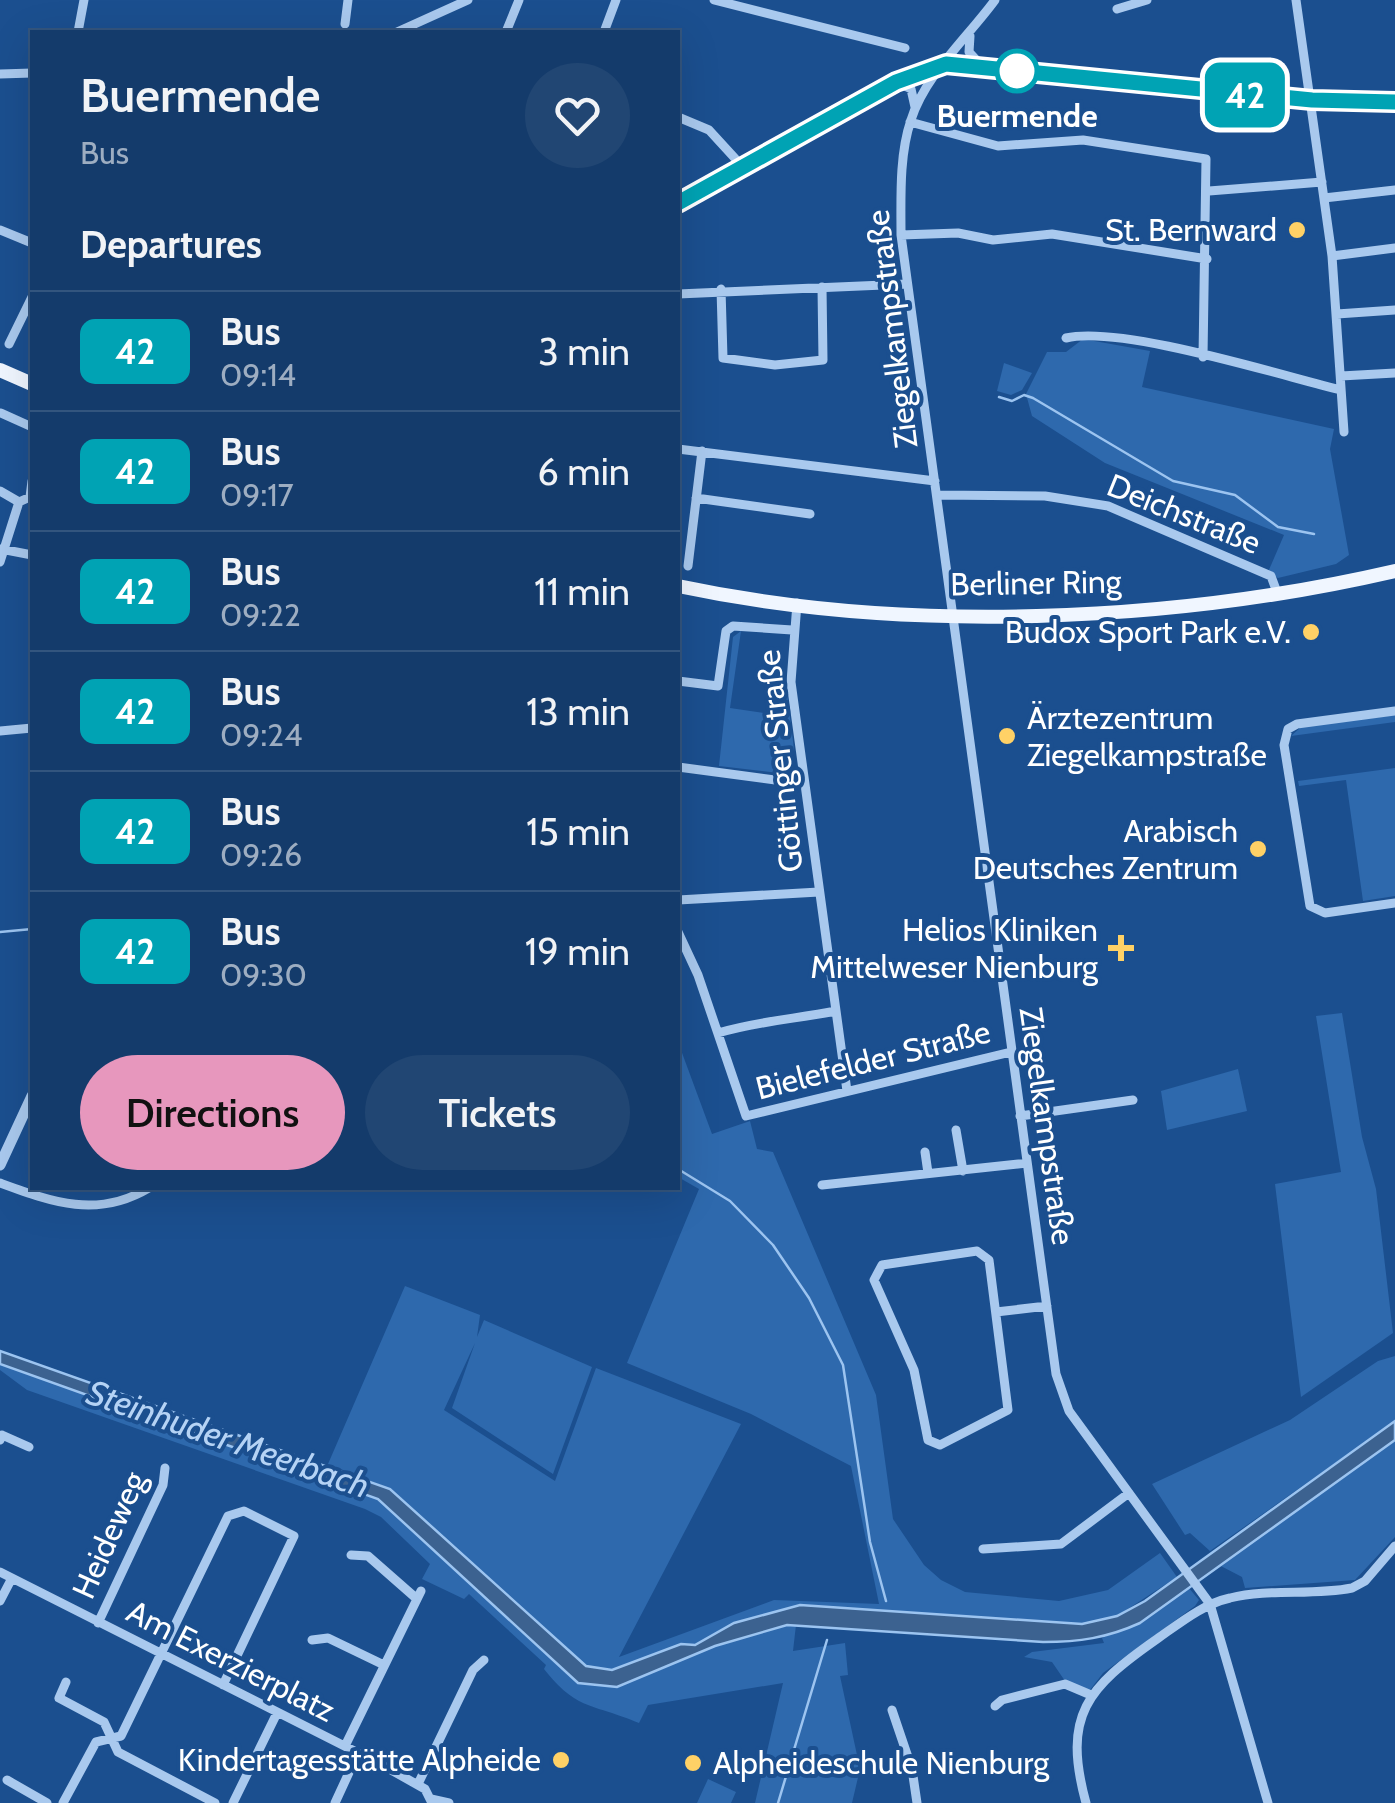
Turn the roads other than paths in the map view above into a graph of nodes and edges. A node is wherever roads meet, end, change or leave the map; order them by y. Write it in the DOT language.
graph roads {
  1 [pos="84,0"];
  2 [pos="348,0"];
  3 [pos="468,0"];
  4 [pos="519,0"];
  5 [pos="616,0"];
  6 [pos="714,0"];
  7 [pos="995,0"];
  8 [pos="1146,0"];
  9 [pos="1296,0"];
  10 [pos="1116,9"];
  11 [pos="345,24"];
  12 [pos="78,30"];
  13 [pos="400,30"];
  14 [pos="507,30"];
  15 [pos="605,30"];
  16 [pos="970,34"];
  17 [pos="905,48"];
  18 [pos="946,64"];
  19 [pos="986,68"];
  20 [pos="30,73"];
  21 [pos="0,74"];
  22 [pos="896,82"];
  23 [pos="1312,100"];
  24 [pos="1395,102"];
  25 [pos="915,110"];
  26 [pos="680,118"];
  27 [pos="910,122"];
  28 [pos="742,166"];
  29 [pos="1322,182"];
  30 [pos="1395,190"];
  31 [pos="1209,191"];
  32 [pos="1324,198"];
  33 [pos="680,202"];
  34 [pos="0,230"];
  35 [pos="901,235"];
  36 [pos="30,242"];
  37 [pos="1395,248"];
  38 [pos="1332,256"];
  39 [pos="1206,259"];
  40 [pos="906,284"];
  41 [pos="822,287"];
  42 [pos="722,289"];
  43 [pos="680,294"];
  44 [pos="30,301"];
  45 [pos="1395,310"];
  46 [pos="1338,314"];
  47 [pos="1066,338"];
  48 [pos="10,344"];
  49 [pos="1203,357"];
  50 [pos="0,370"];
  51 [pos="1395,373"];
  52 [pos="1341,376"];
  53 [pos="30,383"];
  54 [pos="1342,390"];
  55 [pos="7,399"];
  56 [pos="0,413"];
  57 [pos="30,426"];
  58 [pos="1344,432"];
  59 [pos="680,449"];
  60 [pos="702,451"];
  61 [pos="936,481"];
  62 [pos="0,491"];
  63 [pos="937,495"];
  64 [pos="30,497"];
  65 [pos="696,498"];
  66 [pos="18,502"];
  67 [pos="810,514"];
  68 [pos="2,549"];
  69 [pos="30,555"];
  70 [pos="0,562"];
  71 [pos="688,566"];
  72 [pos="1395,571"];
  73 [pos="680,586"];
  74 [pos="1278,595"];
  75 [pos="796,603"];
  76 [pos="951,614"];
  77 [pos="792,630"];
  78 [pos="680,680"];
  79 [pos="1395,711"];
  80 [pos="30,728"];
  81 [pos="0,731"];
  82 [pos="680,767"];
  83 [pos="804,784"];
  84 [pos="819,892"];
  85 [pos="680,900"];
  86 [pos="1395,903"];
  87 [pos="680,937"];
  88 [pos="836,1010"];
  89 [pos="718,1033"];
  90 [pos="1011,1052"];
  91 [pos="847,1092"];
  92 [pos="30,1100"];
  93 [pos="1133,1100"];
  94 [pos="1020,1116"];
  95 [pos="956,1130"];
  96 [pos="925,1152"];
  97 [pos="1027,1163"];
  98 [pos="0,1165"];
  99 [pos="963,1171"];
  100 [pos="928,1173"];
  101 [pos="0,1183"];
  102 [pos="822,1184"];
  103 [pos="144,1190"];
  104 [pos="1047,1306"];
  105 [pos="996,1312"];
  106 [pos="0,1440"];
  107 [pos="28,1447"];
  108 [pos="165,1468"];
  109 [pos="1128,1492"];
  110 [pos="1395,1546"];
  111 [pos="984,1550"];
  112 [pos="352,1554"];
  113 [pos="0,1572"];
  114 [pos="12,1578"];
  115 [pos="0,1601"];
  116 [pos="1210,1604"];
  117 [pos="98,1623"];
  118 [pos="312,1640"];
  119 [pos="162,1654"];
  120 [pos="484,1660"];
  121 [pos="384,1664"];
  122 [pos="66,1682"];
  123 [pos="223,1685"];
  124 [pos="1091,1695"];
  125 [pos="995,1706"];
  126 [pos="892,1710"];
  127 [pos="278,1713"];
  128 [pos="112,1738"];
  129 [pos="345,1746"];
  130 [pos="358,1753"];
  131 [pos="7,1780"];
  132 [pos="418,1784"];
  133 [pos="431,1801"];
  134 [pos="47,1803"];
  135 [pos="63,1803"];
  136 [pos="215,1803"];
  137 [pos="233,1803"];
  138 [pos="335,1803"];
  139 [pos="449,1803"];
  140 [pos="918,1803"];
  141 [pos="1086,1803"];
  142 [pos="1268,1803"];
  1 -- 12 [label="street"];
  2 -- 11 [label="street"];
  3 -- 13 [label="street"];
  4 -- 14 [label="street"];
  5 -- 15 [label="street"];
  6 -- 17 [label="street"];
  7 -- 16 [label="street, Ziegelkampstraße"];
  8 -- 10 [label="street"];
  9 -- 23 [label="street"];
  16 -- 18 [label="street, Ziegelkampstraße"];
  16 -- 19 [label="street"];
  18 -- 19 [label="street"];
  18 -- 22 [label="street"];
  18 -- 25 [label="street, Ziegelkampstraße"];
  19 -- 23 [label="street"];
  20 -- 21 [label="street"];
  22 -- 25 [label="street"];
  22 -- 28 [label="street"];
  23 -- 24 [label="street"];
  23 -- 29 [label="street"];
  25 -- 27 [label="street, Ziegelkampstraße"];
  26 -- 28 [label="street"];
  27 -- 31 [label="street"];
  27 -- 35 [label="street, Ziegelkampstraße"];
  28 -- 33 [label="street"];
  29 -- 31 [label="street"];
  29 -- 32 [label="street"];
  30 -- 32 [label="street"];
  31 -- 39 [label="street"];
  32 -- 38 [label="street"];
  34 -- 36 [label="street"];
  35 -- 39 [label="street"];
  35 -- 40 [label="street, Ziegelkampstraße"];
  37 -- 38 [label="street"];
  38 -- 46 [label="street"];
  39 -- 49 [label="street"];
  40 -- 41 [label="street"];
  40 -- 61 [label="street, Ziegelkampstraße"];
  41 -- 42 [label="street"];
  41 -- 42 [label="street"];
  42 -- 43 [label="street"];
  44 -- 48 [label="street"];
  45 -- 46 [label="street"];
  46 -- 52 [label="street"];
  47 -- 49 [label="street"];
  49 -- 54 [label="street"];
  50 -- 53 [label="main road"];
  51 -- 52 [label="street"];
  52 -- 54 [label="street"];
  54 -- 58 [label="street"];
  55 -- 56 [label="street"];
  56 -- 57 [label="street"];
  59 -- 60 [label="street"];
  60 -- 61 [label="street"];
  60 -- 65 [label="street"];
  61 -- 63 [label="street, Ziegelkampstraße"];
  62 -- 66 [label="street"];
  63 -- 74 [label="street, Deichstraße"];
  63 -- 76 [label="street, Ziegelkampstraße"];
  64 -- 66 [label="street"];
  65 -- 67 [label="street"];
  65 -- 71 [label="street"];
  66 -- 68 [label="street"];
  68 -- 69 [label="street"];
  68 -- 70 [label="street"];
  72 -- 74 [label="main road, Berliner Ring"];
  73 -- 75 [label="main road, Berliner Ring"];
  74 -- 76 [label="main road, Berliner Ring"];
  75 -- 76 [label="main road, Berliner Ring"];
  75 -- 77 [label="street, Göttinger Straße"];
  76 -- 90 [label="street, Ziegelkampstraße"];
  77 -- 78 [label="street"];
  77 -- 83 [label="street, Göttinger Straße"];
  79 -- 86 [label="street"];
  80 -- 81 [label="street"];
  82 -- 83 [label="street"];
  83 -- 84 [label="street, Göttinger Straße"];
  84 -- 85 [label="street"];
  84 -- 88 [label="street, Göttinger Straße"];
  87 -- 89 [label="street"];
  88 -- 89 [label="street"];
  88 -- 91 [label="street, Göttinger Straße"];
  89 -- 91 [label="street, Bielefelder Straße"];
  90 -- 91 [label="street, Bielefelder Straße"];
  90 -- 94 [label="street, Ziegelkampstraße"];
  92 -- 98 [label="street"];
  93 -- 94 [label="street"];
  94 -- 97 [label="street, Ziegelkampstraße"];
  95 -- 99 [label="street"];
  96 -- 100 [label="street"];
  97 -- 99 [label="street"];
  97 -- 104 [label="street, Ziegelkampstraße"];
  99 -- 100 [label="street"];
  100 -- 102 [label="street"];
  101 -- 103 [label="street"];
  104 -- 105 [label="street"];
  104 -- 109 [label="street, Ziegelkampstraße"];
  105 -- 105 [label="street"];
  106 -- 107 [label="street"];
  108 -- 117 [label="street, Heideweg"];
  109 -- 111 [label="street"];
  109 -- 116 [label="street, Ziegelkampstraße"];
  110 -- 116 [label="street"];
  112 -- 121 [label="street"];
  113 -- 114 [label="street, Am Exerzierplatz"];
  114 -- 115 [label="street"];
  114 -- 117 [label="street, Am Exerzierplatz"];
  116 -- 124 [label="street"];
  116 -- 142 [label="street, Ziegelkampstraße"];
  117 -- 119 [label="street, Am Exerzierplatz"];
  118 -- 121 [label="street"];
  119 -- 123 [label="street, Am Exerzierplatz"];
  119 -- 123 [label="street"];
  119 -- 128 [label="street"];
  120 -- 132 [label="street"];
  121 -- 129 [label="street"];
  122 -- 128 [label="street"];
  123 -- 127 [label="street, Am Exerzierplatz"];
  124 -- 125 [label="street"];
  124 -- 141 [label="street"];
  126 -- 140 [label="street"];
  127 -- 129 [label="street, Am Exerzierplatz"];
  127 -- 137 [label="street"];
  128 -- 135 [label="street"];
  128 -- 136 [label="street"];
  129 -- 130 [label="street, Am Exerzierplatz"];
  130 -- 132 [label="street, Am Exerzierplatz"];
  130 -- 138 [label="street"];
  131 -- 134 [label="street"];
  132 -- 133 [label="street, Am Exerzierplatz"];
  133 -- 139 [label="street"];
}
